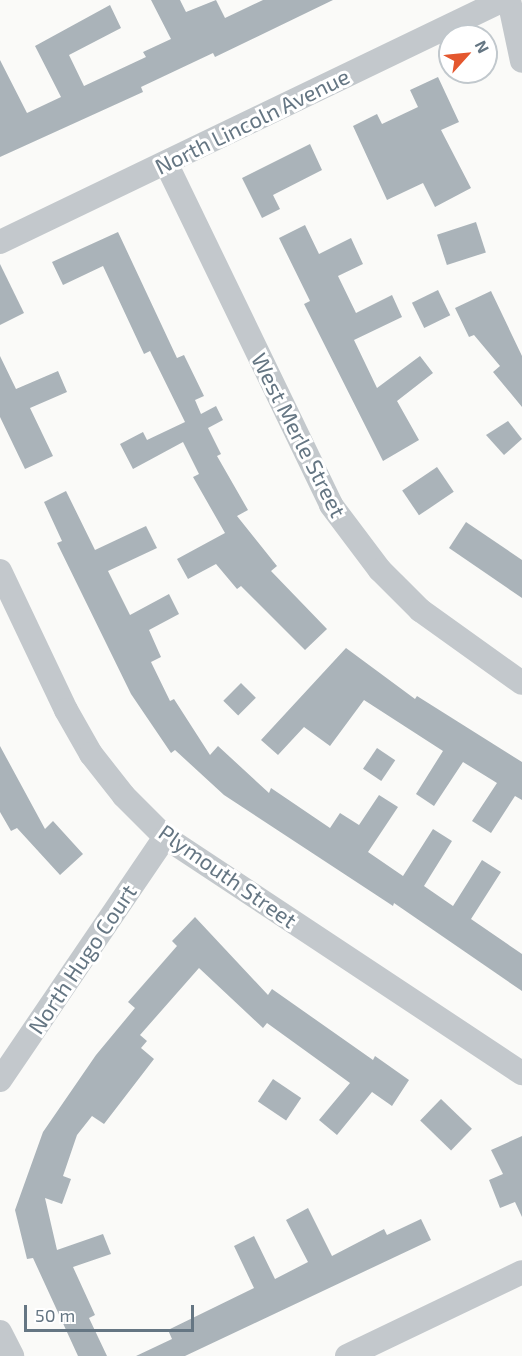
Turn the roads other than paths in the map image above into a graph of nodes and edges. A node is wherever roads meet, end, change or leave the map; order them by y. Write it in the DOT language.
graph roads {
  1 [pos="503,0"];
  2 [pos="509,0"];
  3 [pos="522,61"];
  4 [pos="166,163"];
  5 [pos="0,242"];
  6 [pos="0,571"];
  7 [pos="522,683"];
  8 [pos="165,837"];
  9 [pos="522,1073"];
  10 [pos="0,1080"];
  11 [pos="522,1272"];
  12 [pos="0,1332"];
  13 [pos="12,1356"];
  14 [pos="347,1356"];
  1 -- 4 [label="street, North Lincoln Avenue"];
  2 -- 3 [label="street"];
  4 -- 5 [label="street, North Lincoln Avenue"];
  4 -- 7 [label="street, West Merle Street"];
  6 -- 8 [label="street, Plymouth Street"];
  8 -- 9 [label="street, Plymouth Street"];
  8 -- 10 [label="street, North Hugo Court"];
  11 -- 14 [label="street"];
  12 -- 13 [label="street"];
}
